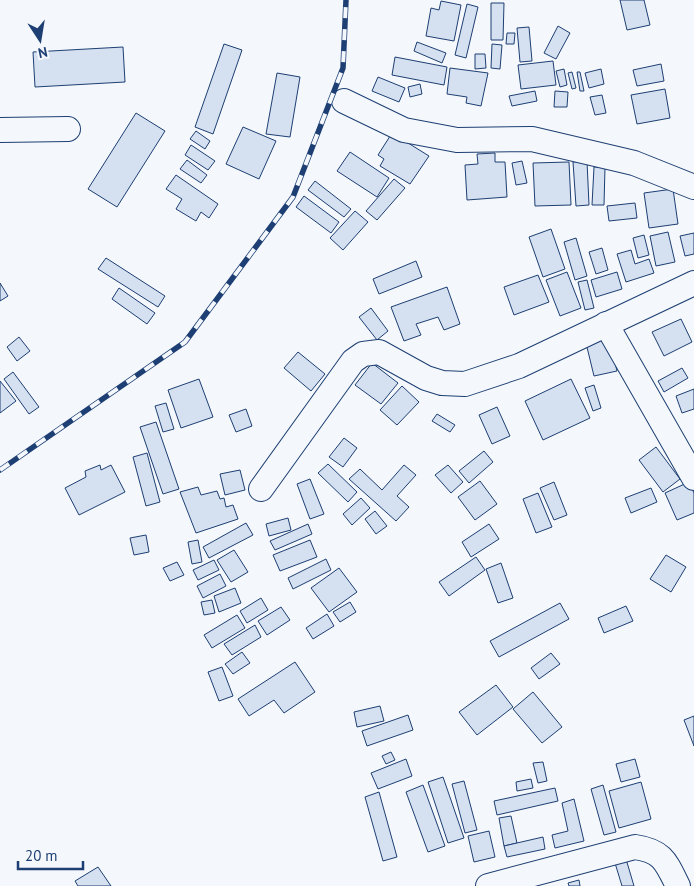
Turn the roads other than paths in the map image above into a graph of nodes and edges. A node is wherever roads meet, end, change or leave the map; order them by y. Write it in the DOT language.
graph roads {
  1 [pos="344,101"];
  2 [pos="0,130"];
  3 [pos="68,130"];
  4 [pos="694,188"];
  5 [pos="694,282"];
  6 [pos="606,324"];
  7 [pos="694,478"];
  8 [pos="261,489"];
  9 [pos="488,886"];
  10 [pos="678,886"];
  1 -- 4 [label="street"];
  2 -- 3 [label="street"];
  5 -- 6 [label="street"];
  6 -- 7 [label="street"];
  6 -- 8 [label="street"];
  9 -- 10 [label="street"];
}
